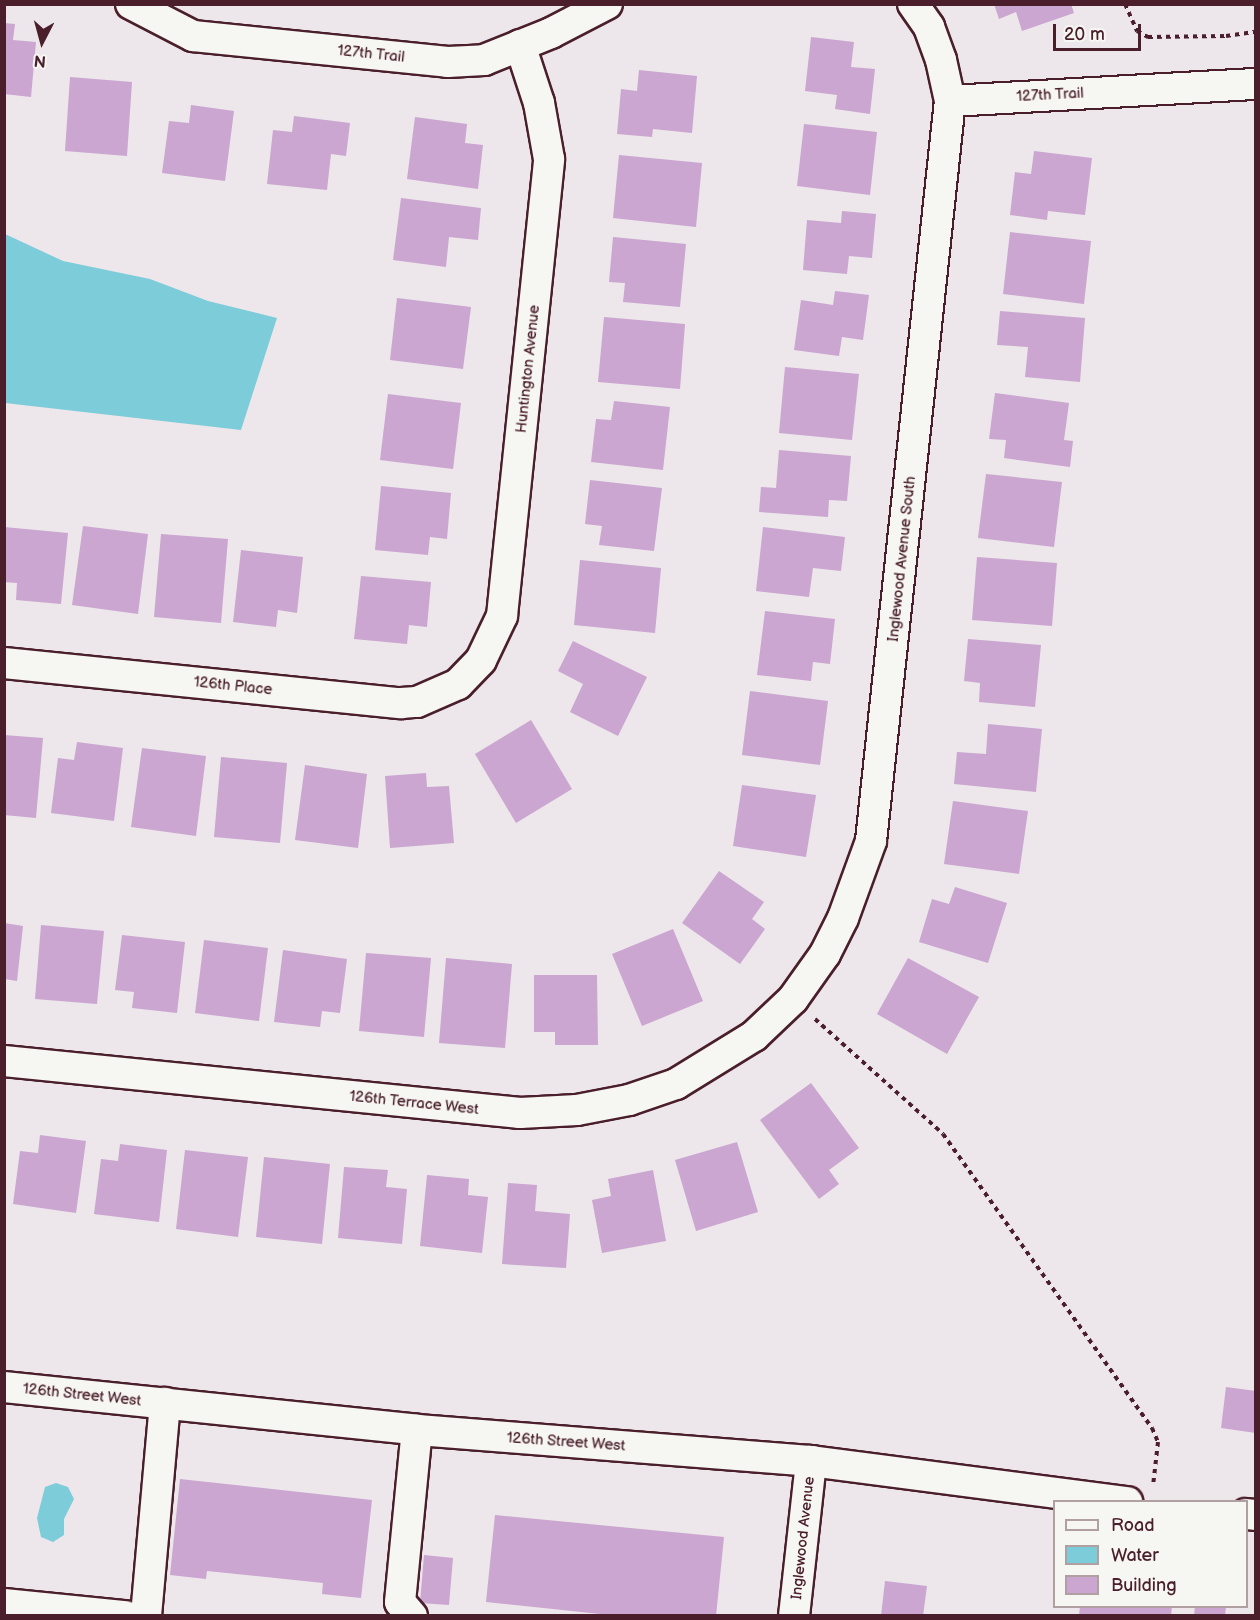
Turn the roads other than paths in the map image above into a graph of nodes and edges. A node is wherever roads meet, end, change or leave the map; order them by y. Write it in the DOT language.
graph roads {
  1 [pos="131,4"];
  2 [pos="607,4"];
  3 [pos="913,4"];
  4 [pos="520,45"];
  5 [pos="1256,84"];
  6 [pos="950,101"];
  7 [pos="4,663"];
  8 [pos="458,684"];
  9 [pos="793,999"];
  10 [pos="4,1061"];
  11 [pos="4,1387"];
  12 [pos="165,1403"];
  13 [pos="417,1430"];
  14 [pos="811,1461"];
  15 [pos="1140,1496"];
  16 [pos="4,1605"];
  17 [pos="125,1616"];
  18 [pos="146,1616"];
  19 [pos="412,1616"];
  20 [pos="794,1616"];
  1 -- 4 [label="street, 127th Trail"];
  2 -- 4 [label="street, 127th Trail"];
  3 -- 6 [label="street"];
  4 -- 8 [label="street, Huntington Avenue"];
  5 -- 6 [label="street, 127th Trail"];
  6 -- 9 [label="street, Inglewood Avenue South"];
  7 -- 8 [label="street, 126th Place"];
  9 -- 10 [label="street, 126th Terrace West"];
  11 -- 12 [label="street, 126th Street West"];
  12 -- 13 [label="street, 126th Street West"];
  12 -- 18 [label="street"];
  13 -- 14 [label="street, 126th Street West"];
  13 -- 19 [label="street"];
  14 -- 15 [label="street, 126th Street West"];
  14 -- 20 [label="street, Inglewood Avenue"];
  16 -- 17 [label="street"];
}
